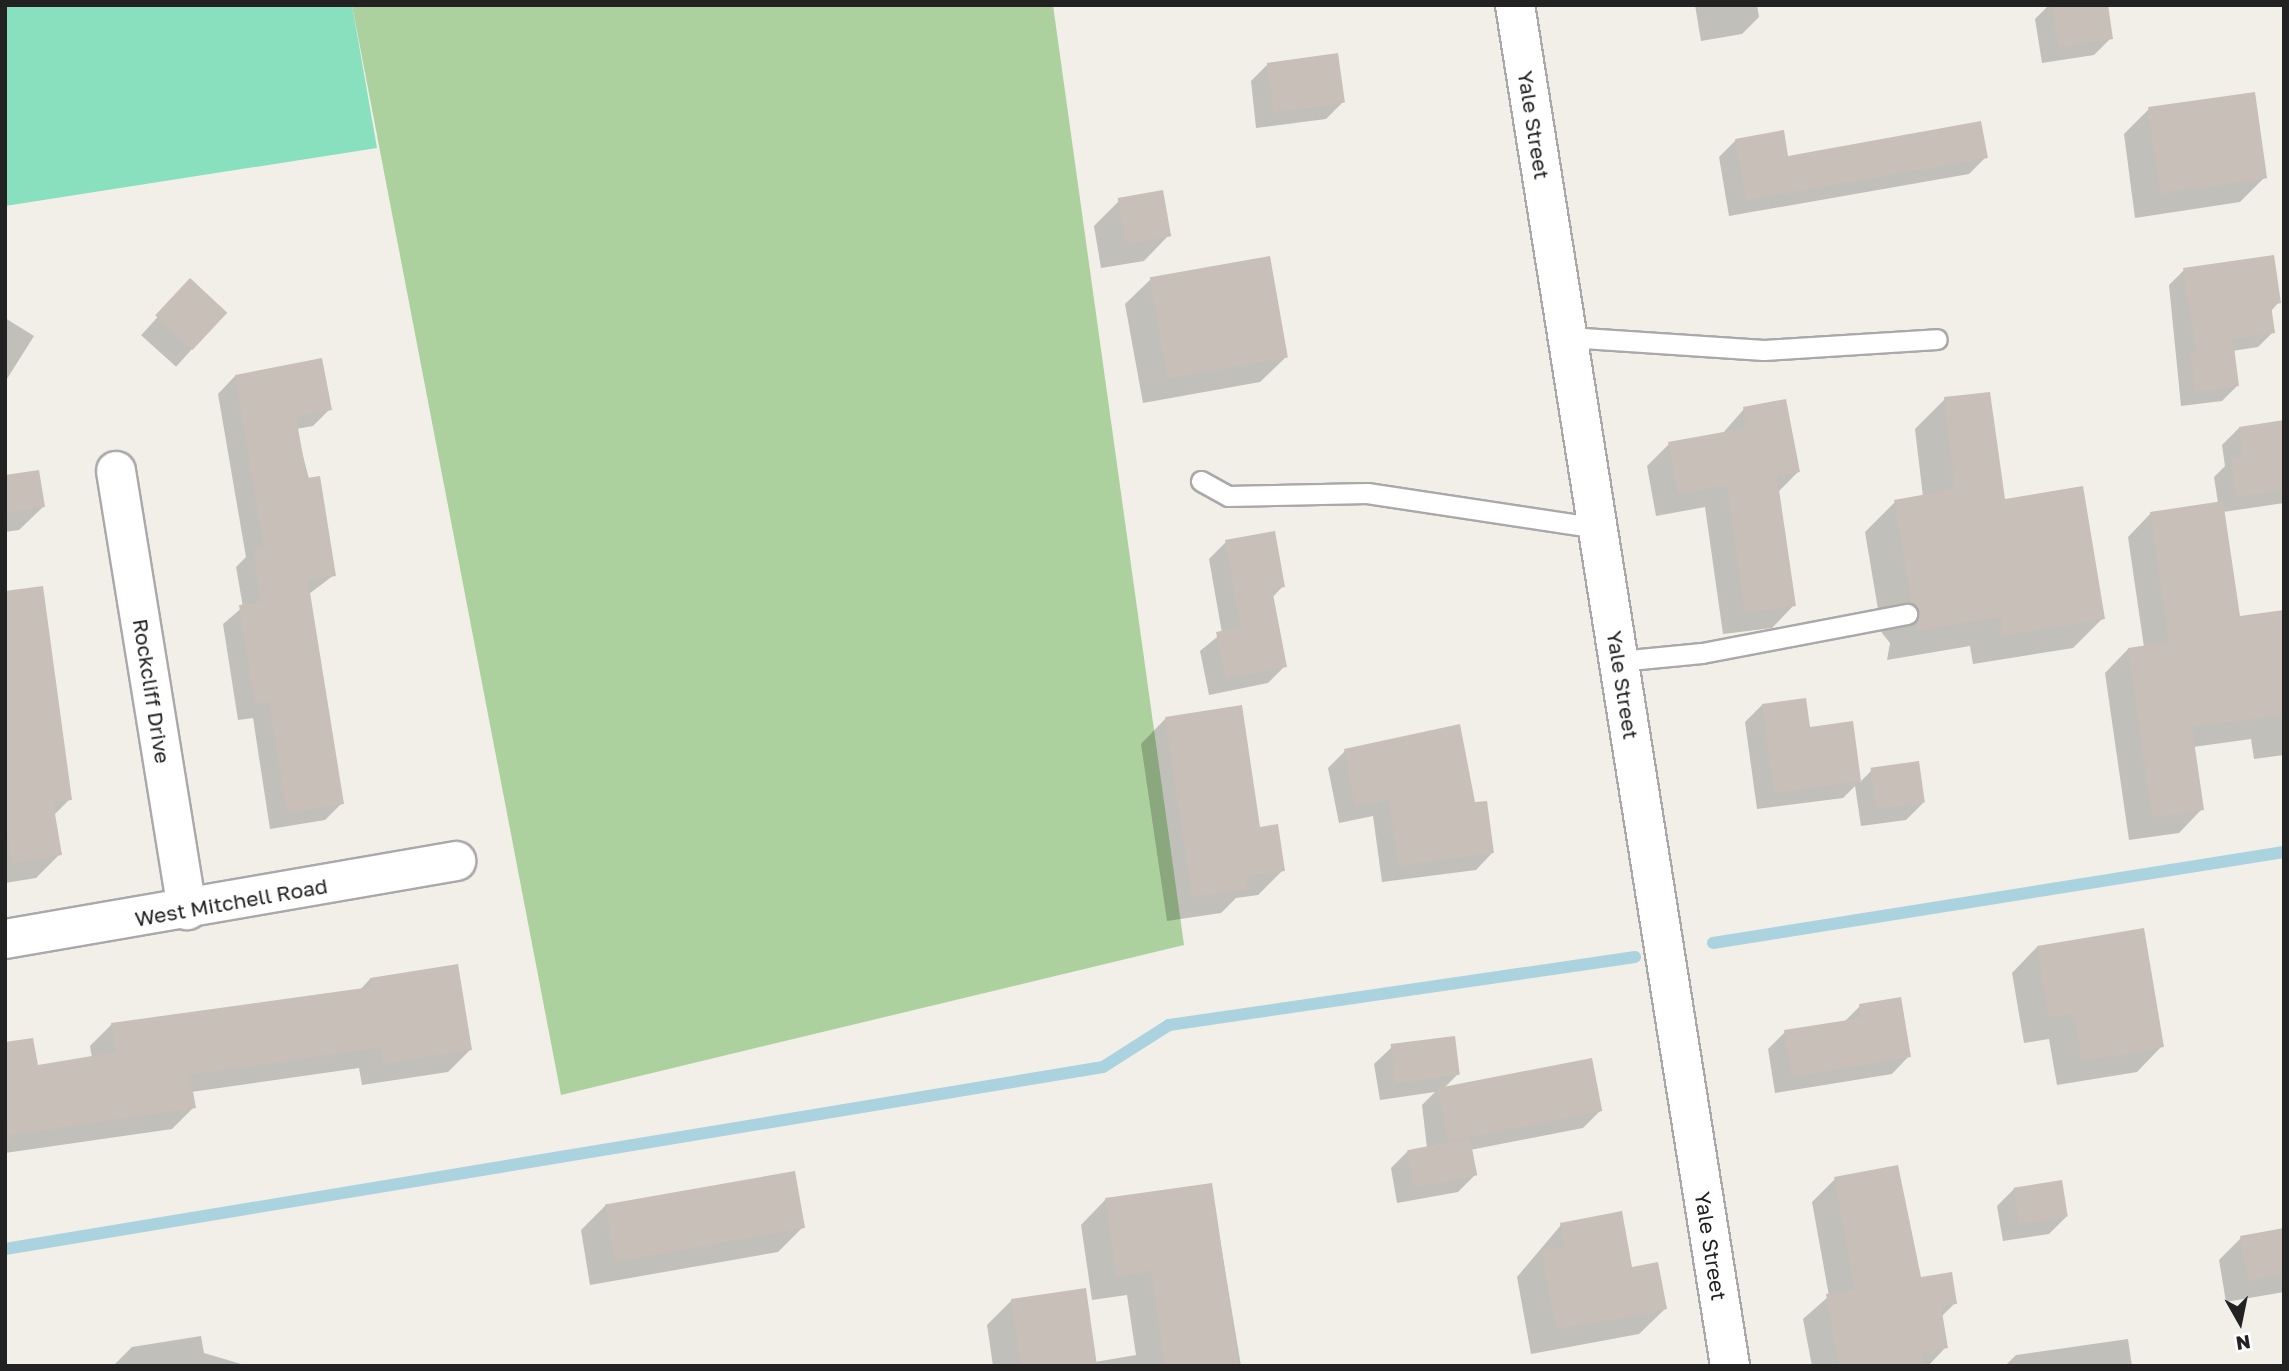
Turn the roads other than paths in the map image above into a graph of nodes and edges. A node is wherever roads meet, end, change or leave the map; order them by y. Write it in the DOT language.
graph roads {
  1 [pos="1515,5"];
  2 [pos="1568,337"];
  3 [pos="1937,339"];
  4 [pos="116,471"];
  5 [pos="1201,481"];
  6 [pos="1598,528"];
  7 [pos="1907,614"];
  8 [pos="1619,661"];
  9 [pos="456,861"];
  10 [pos="187,910"];
  11 [pos="5,939"];
  12 [pos="1730,1366"];
  1 -- 2 [label="street, Yale Street"];
  2 -- 3 [label="lane"];
  2 -- 6 [label="street, Yale Street"];
  4 -- 10 [label="street, Rockcliff Drive"];
  5 -- 6 [label="lane"];
  6 -- 8 [label="street, Yale Street"];
  7 -- 8 [label="lane"];
  8 -- 12 [label="street, Yale Street"];
  9 -- 10 [label="street, West Mitchell Road"];
  10 -- 11 [label="street, West Mitchell Road"];
}
